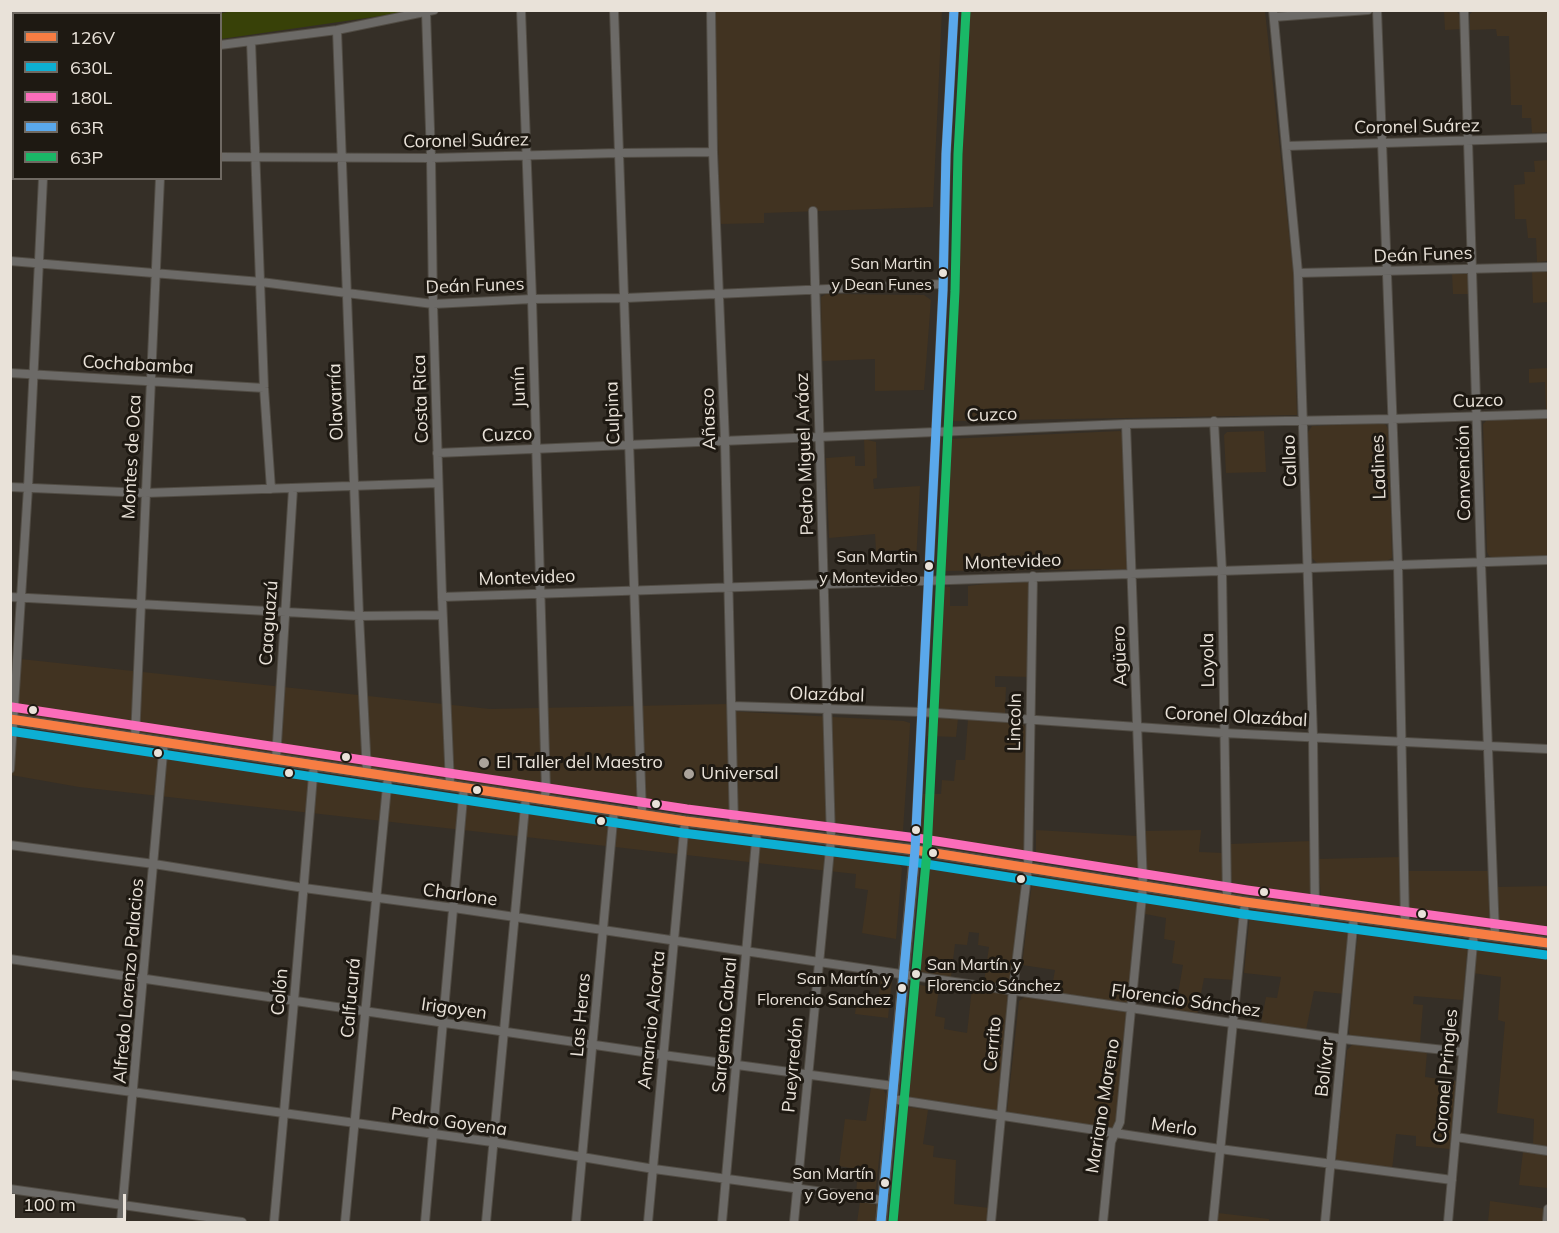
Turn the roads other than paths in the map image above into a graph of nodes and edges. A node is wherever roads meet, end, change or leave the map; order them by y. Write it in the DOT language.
graph roads {
  1 [pos="208,10"];
  2 [pos="521,10"];
  3 [pos="614,10"];
  4 [pos="711,10"];
  5 [pos="954,10"];
  6 [pos="1368,10"];
  7 [pos="1377,10"];
  8 [pos="1464,10"];
  9 [pos="197,11"];
  10 [pos="430,11"];
  11 [pos="1273,14"];
  12 [pos="338,30"];
  13 [pos="251,41"];
  14 [pos="222,45"];
  15 [pos="1548,138"];
  16 [pos="1468,141"];
  17 [pos="1382,142"];
  18 [pos="1286,146"];
  19 [pos="713,152"];
  20 [pos="618,153"];
  21 [pos="526,155"];
  22 [pos="256,156"];
  23 [pos="222,157"];
  24 [pos="342,158"];
  25 [pos="431,158"];
  26 [pos="43,180"];
  27 [pos="160,180"];
  28 [pos="813,211"];
  29 [pos="10,261"];
  30 [pos="39,262"];
  31 [pos="1548,267"];
  32 [pos="1473,268"];
  33 [pos="154,272"];
  34 [pos="1385,272"];
  35 [pos="1298,273"];
  36 [pos="261,282"];
  37 [pos="942,284"];
  38 [pos="815,290"];
  39 [pos="348,293"];
  40 [pos="720,293"];
  41 [pos="625,298"];
  42 [pos="532,299"];
  43 [pos="433,304"];
  44 [pos="10,373"];
  45 [pos="33,374"];
  46 [pos="150,381"];
  47 [pos="264,388"];
  48 [pos="1548,414"];
  49 [pos="1478,417"];
  50 [pos="1392,419"];
  51 [pos="1304,420"];
  52 [pos="1214,421"];
  53 [pos="1126,424"];
  54 [pos="935,432"];
  55 [pos="819,436"];
  56 [pos="725,441"];
  57 [pos="629,446"];
  58 [pos="536,449"];
  59 [pos="437,453"];
  60 [pos="438,483"];
  61 [pos="354,486"];
  62 [pos="10,487"];
  63 [pos="28,488"];
  64 [pos="270,489"];
  65 [pos="293,489"];
  66 [pos="145,493"];
  67 [pos="1548,560"];
  68 [pos="1481,563"];
  69 [pos="1398,565"];
  70 [pos="1308,568"];
  71 [pos="1222,572"];
  72 [pos="1132,574"];
  73 [pos="1033,576"];
  74 [pos="927,580"];
  75 [pos="824,583"];
  76 [pos="728,586"];
  77 [pos="634,590"];
  78 [pos="541,593"];
  79 [pos="10,597"];
  80 [pos="22,597"];
  81 [pos="442,597"];
  82 [pos="141,605"];
  83 [pos="284,613"];
  84 [pos="442,615"];
  85 [pos="359,616"];
  86 [pos="732,706"];
  87 [pos="828,710"];
  88 [pos="921,712"];
  89 [pos="13,720"];
  90 [pos="1029,720"];
  91 [pos="1136,726"];
  92 [pos="1224,733"];
  93 [pos="1313,736"];
  94 [pos="135,738"];
  95 [pos="164,741"];
  96 [pos="1401,741"];
  97 [pos="1488,747"];
  98 [pos="1548,749"];
  99 [pos="276,759"];
  100 [pos="314,764"];
  101 [pos="10,769"];
  102 [pos="367,772"];
  103 [pos="388,776"];
  104 [pos="450,785"];
  105 [pos="464,787"];
  106 [pos="526,796"];
  107 [pos="544,800"];
  108 [pos="614,810"];
  109 [pos="642,814"];
  110 [pos="685,821"];
  111 [pos="734,826"];
  112 [pos="758,830"];
  113 [pos="831,839"];
  114 [pos="10,845"];
  115 [pos="915,850"];
  116 [pos="154,864"];
  117 [pos="1028,868"];
  118 [pos="1143,886"];
  119 [pos="304,888"];
  120 [pos="1227,898"];
  121 [pos="375,899"];
  122 [pos="1245,902"];
  123 [pos="454,908"];
  124 [pos="1315,912"];
  125 [pos="1354,916"];
  126 [pos="515,918"];
  127 [pos="1405,922"];
  128 [pos="604,930"];
  129 [pos="1474,932"];
  130 [pos="1495,935"];
  131 [pos="675,942"];
  132 [pos="1548,943"];
  133 [pos="747,951"];
  134 [pos="10,959"];
  135 [pos="818,962"];
  136 [pos="904,975"];
  137 [pos="145,978"];
  138 [pos="1013,990"];
  139 [pos="294,1001"];
  140 [pos="1133,1009"];
  141 [pos="365,1011"];
  142 [pos="444,1022"];
  143 [pos="1232,1023"];
  144 [pos="505,1031"];
  145 [pos="1343,1039"];
  146 [pos="593,1044"];
  147 [pos="1463,1052"];
  148 [pos="663,1055"];
  149 [pos="736,1065"];
  150 [pos="10,1075"];
  151 [pos="808,1075"];
  152 [pos="893,1086"];
  153 [pos="133,1092"];
  154 [pos="892,1099"];
  155 [pos="284,1113"];
  156 [pos="1002,1117"];
  157 [pos="355,1124"];
  158 [pos="432,1134"];
  159 [pos="1115,1134"];
  160 [pos="1456,1137"];
  161 [pos="492,1142"];
  162 [pos="1220,1149"];
  163 [pos="1548,1151"];
  164 [pos="583,1157"];
  165 [pos="1330,1165"];
  166 [pos="654,1169"];
  167 [pos="726,1179"];
  168 [pos="1452,1180"];
  169 [pos="796,1188"];
  170 [pos="10,1189"];
  171 [pos="882,1200"];
  172 [pos="123,1205"];
  173 [pos="1548,1209"];
  174 [pos="121,1222"];
  175 [pos="242,1222"];
  176 [pos="274,1222"];
  177 [pos="345,1222"];
  178 [pos="425,1222"];
  179 [pos="486,1222"];
  180 [pos="576,1222"];
  181 [pos="648,1222"];
  182 [pos="722,1222"];
  183 [pos="794,1222"];
  184 [pos="881,1222"];
  185 [pos="991,1222"];
  186 [pos="1103,1222"];
  187 [pos="1213,1222"];
  188 [pos="1325,1222"];
  189 [pos="1448,1222"];
  190 [pos="1547,1222"];
  1 -- 9 [label="street"];
  2 -- 21 [label="street, Junín"];
  3 -- 20 [label="street, Culpina"];
  4 -- 19 [label="street, Añasco"];
  5 -- 37 [label="street"];
  6 -- 11 [label="street"];
  7 -- 17 [label="street, Ladines"];
  8 -- 16 [label="street, Convención"];
  10 -- 12 [label="street"];
  10 -- 25 [label="street, Costa Rica"];
  11 -- 18 [label="street, Callao"];
  12 -- 13 [label="street"];
  12 -- 24 [label="street, Olavarría"];
  13 -- 14 [label="street"];
  13 -- 22 [label="street"];
  15 -- 16 [label="street, Coronel Suárez"];
  16 -- 17 [label="street, Coronel Suárez"];
  16 -- 32 [label="street, Convención"];
  17 -- 18 [label="street, Coronel Suárez"];
  17 -- 34 [label="street, Ladines"];
  18 -- 35 [label="street, Callao"];
  19 -- 20 [label="street, Coronel Suárez"];
  19 -- 40 [label="street, Añasco"];
  20 -- 21 [label="street, Coronel Suárez"];
  20 -- 41 [label="street, Culpina"];
  21 -- 25 [label="street, Coronel Suárez"];
  21 -- 42 [label="street, Junín"];
  22 -- 23 [label="street, Coronel Suárez"];
  22 -- 24 [label="street, Coronel Suárez"];
  22 -- 36 [label="street"];
  24 -- 25 [label="street, Coronel Suárez"];
  24 -- 39 [label="street, Olavarría"];
  25 -- 43 [label="street, Costa Rica"];
  26 -- 30 [label="street"];
  27 -- 33 [label="street, Montes de Oca"];
  28 -- 38 [label="street, Pedro Miguel Aráoz"];
  29 -- 30 [label="street, Deán Funes"];
  30 -- 33 [label="street, Deán Funes"];
  30 -- 45 [label="street"];
  31 -- 32 [label="street, Deán Funes"];
  32 -- 34 [label="street, Deán Funes"];
  32 -- 49 [label="street, Convención"];
  33 -- 36 [label="street, Deán Funes"];
  33 -- 46 [label="street, Montes de Oca"];
  34 -- 35 [label="street, Deán Funes"];
  34 -- 50 [label="street, Ladines"];
  35 -- 51 [label="street, Callao"];
  36 -- 39 [label="street, Deán Funes"];
  36 -- 47 [label="street"];
  37 -- 38 [label="street, Deán Funes"];
  37 -- 54 [label="street"];
  38 -- 40 [label="street, Deán Funes"];
  38 -- 55 [label="street, Pedro Miguel Aráoz"];
  39 -- 43 [label="street, Deán Funes"];
  39 -- 61 [label="street, Olavarría"];
  40 -- 41 [label="street, Deán Funes"];
  40 -- 56 [label="street, Añasco"];
  41 -- 42 [label="street, Deán Funes"];
  41 -- 57 [label="street, Culpina"];
  42 -- 43 [label="street, Deán Funes"];
  42 -- 58 [label="street, Junín"];
  43 -- 59 [label="street, Costa Rica"];
  44 -- 45 [label="street, Cochabamba"];
  45 -- 46 [label="street, Cochabamba"];
  45 -- 63 [label="street"];
  46 -- 47 [label="street, Cochabamba"];
  46 -- 66 [label="street, Montes de Oca"];
  47 -- 64 [label="street"];
  48 -- 49 [label="street, Cuzco"];
  49 -- 50 [label="street, Cuzco"];
  49 -- 68 [label="street, Convención"];
  50 -- 51 [label="street, Cuzco"];
  50 -- 69 [label="street, Ladines"];
  51 -- 52 [label="street, Cuzco"];
  51 -- 70 [label="street, Callao"];
  52 -- 53 [label="street, Cuzco"];
  52 -- 71 [label="street, Loyola"];
  53 -- 54 [label="street, Cuzco"];
  53 -- 72 [label="street, Agüero"];
  54 -- 55 [label="street, Cuzco"];
  54 -- 74 [label="street"];
  55 -- 56 [label="street, Cuzco"];
  55 -- 75 [label="street, Pedro Miguel Aráoz"];
  56 -- 57 [label="street, Cuzco"];
  56 -- 76 [label="street, Añasco"];
  57 -- 58 [label="street, Cuzco"];
  57 -- 77 [label="street, Culpina"];
  58 -- 59 [label="street, Cuzco"];
  58 -- 78 [label="street, Junín"];
  59 -- 60 [label="street, Costa Rica"];
  60 -- 61 [label="street"];
  60 -- 81 [label="street, Costa Rica"];
  61 -- 65 [label="street"];
  61 -- 85 [label="street, Olavarría"];
  62 -- 63 [label="street"];
  63 -- 66 [label="street"];
  63 -- 80 [label="street"];
  64 -- 65 [label="street"];
  64 -- 66 [label="street"];
  65 -- 83 [label="street, Caaguazú"];
  66 -- 82 [label="street, Montes de Oca"];
  67 -- 68 [label="street, Montevideo"];
  68 -- 69 [label="street, Montevideo"];
  68 -- 97 [label="street, Convención"];
  69 -- 70 [label="street, Montevideo"];
  69 -- 96 [label="street, Ladines"];
  70 -- 71 [label="street, Montevideo"];
  70 -- 93 [label="street, Callao"];
  71 -- 72 [label="street, Montevideo"];
  71 -- 92 [label="street, Loyola"];
  72 -- 73 [label="street, Montevideo"];
  72 -- 91 [label="street, Agüero"];
  73 -- 74 [label="street, Montevideo"];
  73 -- 90 [label="street, Lincoln"];
  74 -- 75 [label="street, Montevideo"];
  74 -- 88 [label="street"];
  75 -- 76 [label="street, Montevideo"];
  75 -- 87 [label="street, Pedro Miguel Aráoz"];
  76 -- 77 [label="street, Montevideo"];
  76 -- 86 [label="street, Añasco"];
  77 -- 78 [label="street, Montevideo"];
  77 -- 109 [label="street, Culpina"];
  78 -- 81 [label="street, Montevideo"];
  78 -- 107 [label="street, Junín"];
  79 -- 80 [label="street"];
  80 -- 82 [label="street"];
  80 -- 89 [label="street"];
  81 -- 84 [label="street, Costa Rica"];
  82 -- 83 [label="street"];
  82 -- 94 [label="street, Montes de Oca"];
  83 -- 85 [label="street"];
  83 -- 99 [label="street, Caaguazú"];
  84 -- 85 [label="street"];
  84 -- 104 [label="street, Costa Rica"];
  85 -- 102 [label="street, Olavarría"];
  86 -- 87 [label="street, Olazábal"];
  86 -- 111 [label="street, Añasco"];
  87 -- 88 [label="street, Olazábal"];
  87 -- 113 [label="street, Pedro Miguel Aráoz"];
  88 -- 90 [label="street, Coronel Olazábal"];
  88 -- 115 [label="street"];
  89 -- 94 [label="main road"];
  89 -- 101 [label="street"];
  90 -- 91 [label="street, Coronel Olazábal"];
  90 -- 117 [label="street, Lincoln"];
  91 -- 92 [label="street, Coronel Olazábal"];
  91 -- 118 [label="street, Agüero"];
  92 -- 93 [label="street, Coronel Olazábal"];
  92 -- 120 [label="street, Loyola"];
  93 -- 96 [label="street, Coronel Olazábal"];
  93 -- 124 [label="street, Callao"];
  94 -- 95 [label="main road"];
  95 -- 99 [label="main road"];
  95 -- 116 [label="street, Alfredo Lorenzo Palacios"];
  96 -- 97 [label="street, Coronel Olazábal"];
  96 -- 127 [label="street, Ladines"];
  97 -- 98 [label="street, Coronel Olazábal"];
  97 -- 130 [label="street, Convención"];
  99 -- 100 [label="main road"];
  100 -- 102 [label="main road"];
  100 -- 119 [label="street, Colón"];
  102 -- 103 [label="main road"];
  103 -- 104 [label="main road"];
  103 -- 121 [label="street, Calfucurá"];
  104 -- 105 [label="main road"];
  105 -- 106 [label="main road"];
  105 -- 123 [label="street"];
  106 -- 107 [label="main road"];
  106 -- 126 [label="street"];
  107 -- 108 [label="main road"];
  108 -- 109 [label="main road"];
  108 -- 128 [label="street, Las Heras"];
  109 -- 110 [label="main road"];
  110 -- 111 [label="main road"];
  110 -- 131 [label="street, Amancio Alcorta"];
  111 -- 112 [label="main road"];
  112 -- 113 [label="main road"];
  112 -- 133 [label="street, Sargento Cabral"];
  113 -- 115 [label="main road"];
  113 -- 135 [label="street, Pueyrredón"];
  114 -- 116 [label="street, Charlone"];
  115 -- 117 [label="main road"];
  115 -- 136 [label="main road"];
  116 -- 119 [label="street, Charlone"];
  116 -- 137 [label="street, Alfredo Lorenzo Palacios"];
  117 -- 118 [label="main road"];
  117 -- 138 [label="street, Cerrito"];
  118 -- 120 [label="main road"];
  118 -- 140 [label="street, Mariano Moreno"];
  119 -- 121 [label="street, Charlone"];
  119 -- 139 [label="street, Colón"];
  120 -- 122 [label="main road"];
  121 -- 123 [label="street, Charlone"];
  121 -- 141 [label="street, Calfucurá"];
  122 -- 124 [label="main road"];
  122 -- 143 [label="street"];
  123 -- 126 [label="street, Charlone"];
  123 -- 142 [label="street"];
  124 -- 125 [label="main road"];
  125 -- 127 [label="main road"];
  125 -- 145 [label="street, Bolívar"];
  126 -- 128 [label="street, Charlone"];
  126 -- 144 [label="street"];
  127 -- 129 [label="main road"];
  128 -- 131 [label="street, Charlone"];
  128 -- 146 [label="street, Las Heras"];
  129 -- 130 [label="main road"];
  129 -- 147 [label="street, Coronel Pringles"];
  130 -- 132 [label="main road"];
  131 -- 133 [label="street, Charlone"];
  131 -- 148 [label="street, Amancio Alcorta"];
  133 -- 135 [label="street, Charlone"];
  133 -- 149 [label="street, Sargento Cabral"];
  134 -- 137 [label="street, Irigoyen"];
  135 -- 136 [label="street, Charlone"];
  135 -- 151 [label="street, Pueyrredón"];
  136 -- 138 [label="street, Florencio Sánchez"];
  136 -- 152 [label="main road"];
  137 -- 139 [label="street, Irigoyen"];
  137 -- 153 [label="street, Alfredo Lorenzo Palacios"];
  138 -- 140 [label="street, Florencio Sánchez"];
  138 -- 156 [label="street, Cerrito"];
  139 -- 141 [label="street, Irigoyen"];
  139 -- 155 [label="street, Colón"];
  140 -- 143 [label="street, Florencio Sánchez"];
  140 -- 159 [label="street, Mariano Moreno"];
  141 -- 142 [label="street, Irigoyen"];
  141 -- 157 [label="street, Calfucurá"];
  142 -- 144 [label="street, Irigoyen"];
  142 -- 158 [label="street"];
  143 -- 145 [label="street, Florencio Sánchez"];
  143 -- 162 [label="street"];
  144 -- 146 [label="street, Irigoyen"];
  144 -- 161 [label="street"];
  145 -- 147 [label="street, Florencio Sánchez"];
  145 -- 165 [label="street, Bolívar"];
  146 -- 148 [label="street, Irigoyen"];
  146 -- 164 [label="street, Las Heras"];
  147 -- 160 [label="street, Coronel Pringles"];
  148 -- 149 [label="street, Irigoyen"];
  148 -- 166 [label="street, Amancio Alcorta"];
  149 -- 151 [label="street, Irigoyen"];
  149 -- 167 [label="street, Sargento Cabral"];
  150 -- 153 [label="street, Pedro Goyena"];
  151 -- 152 [label="street, Irigoyen"];
  151 -- 169 [label="street, Pueyrredón"];
  152 -- 154 [label="main road"];
  153 -- 155 [label="street, Pedro Goyena"];
  153 -- 172 [label="street, Alfredo Lorenzo Palacios"];
  154 -- 156 [label="street, Merlo"];
  154 -- 171 [label="main road"];
  155 -- 157 [label="street, Pedro Goyena"];
  155 -- 176 [label="street, Colón"];
  156 -- 159 [label="street, Merlo"];
  156 -- 185 [label="street, Cerrito"];
  157 -- 158 [label="street, Pedro Goyena"];
  157 -- 177 [label="street, Calfucurá"];
  158 -- 161 [label="street, Pedro Goyena"];
  158 -- 178 [label="street"];
  159 -- 162 [label="street, Merlo"];
  159 -- 186 [label="street, Mariano Moreno"];
  160 -- 163 [label="street"];
  160 -- 168 [label="street, Coronel Pringles"];
  161 -- 164 [label="street, Pedro Goyena"];
  161 -- 179 [label="street"];
  162 -- 165 [label="street, Merlo"];
  162 -- 187 [label="street"];
  164 -- 166 [label="street, Pedro Goyena"];
  164 -- 180 [label="street, Las Heras"];
  165 -- 168 [label="street, Merlo"];
  165 -- 188 [label="street, Bolívar"];
  166 -- 167 [label="street, Pedro Goyena"];
  166 -- 181 [label="street, Amancio Alcorta"];
  167 -- 169 [label="street, Pedro Goyena"];
  167 -- 182 [label="street, Sargento Cabral"];
  168 -- 189 [label="street, Coronel Pringles"];
  169 -- 171 [label="street, Pedro Goyena"];
  169 -- 183 [label="street, Pueyrredón"];
  170 -- 172 [label="street"];
  171 -- 184 [label="main road"];
  172 -- 174 [label="street, Alfredo Lorenzo Palacios"];
  172 -- 175 [label="street"];
  173 -- 190 [label="street"];
}
